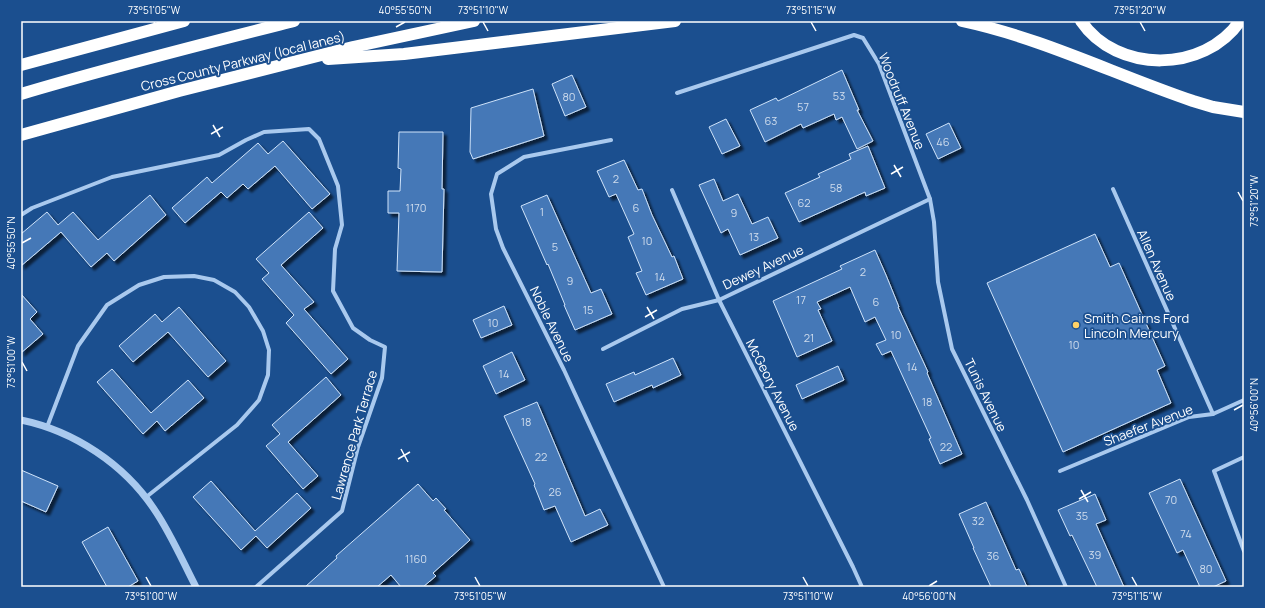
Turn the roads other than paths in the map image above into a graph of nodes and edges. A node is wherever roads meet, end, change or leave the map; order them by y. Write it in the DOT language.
graph roads {
  1 [pos="184,21"];
  2 [pos="294,21"];
  3 [pos="474,21"];
  4 [pos="675,21"];
  5 [pos="962,21"];
  6 [pos="1081,21"];
  7 [pos="1240,21"];
  8 [pos="295,62"];
  9 [pos="21,65"];
  10 [pos="677,93"];
  11 [pos="21,94"];
  12 [pos="1244,112"];
  13 [pos="21,136"];
  14 [pos="611,140"];
  15 [pos="1113,189"];
  16 [pos="672,190"];
  17 [pos="930,199"];
  18 [pos="21,215"];
  19 [pos="719,300"];
  20 [pos="603,349"];
  21 [pos="1244,400"];
  22 [pos="1213,414"];
  23 [pos="21,420"];
  24 [pos="47,427"];
  25 [pos="1244,457"];
  26 [pos="1060,471"];
  27 [pos="145,498"];
  28 [pos="1244,551"];
  29 [pos="196,587"];
  30 [pos="256,587"];
  31 [pos="664,587"];
  32 [pos="862,587"];
  33 [pos="1066,587"];
  1 -- 9 [label="highway"];
  2 -- 11 [label="highway"];
  3 -- 8 [label="highway, Cross County Parkway (local lanes)"];
  4 -- 8 [label="highway"];
  5 -- 12 [label="highway"];
  6 -- 7 [label="highway"];
  8 -- 13 [label="highway, Cross County Parkway (local lanes)"];
  10 -- 17 [label="street, Woodruff Avenue"];
  14 -- 31 [label="street, Noble Avenue"];
  15 -- 22 [label="street, Allen Avenue"];
  16 -- 19 [label="street, McGeory Avenue"];
  17 -- 19 [label="street, Dewey Avenue"];
  17 -- 33 [label="street, Tunis Avenue"];
  18 -- 30 [label="street, Lawrence Park Terrace"];
  19 -- 20 [label="street, Dewey Avenue"];
  19 -- 32 [label="street, McGeory Avenue"];
  21 -- 22 [label="street, Shaefer Avenue"];
  22 -- 26 [label="street, Shaefer Avenue"];
  23 -- 24 [label="street"];
  24 -- 27 [label="street"];
  24 -- 27 [label="street"];
  25 -- 28 [label="street"];
  27 -- 29 [label="street"];
}
